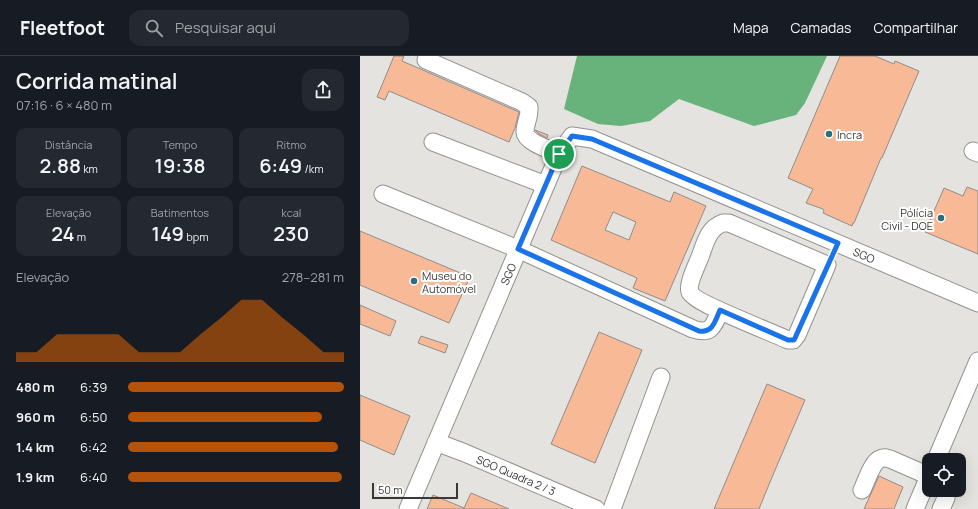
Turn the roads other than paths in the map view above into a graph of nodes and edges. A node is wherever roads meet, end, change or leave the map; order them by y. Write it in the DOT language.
graph roads {
  1 [pos="426,60"];
  2 [pos="432,142"];
  3 [pos="559,154"];
  4 [pos="546,185"];
  5 [pos="383,194"];
  6 [pos="755,208"];
  7 [pos="746,230"];
  8 [pos="838,243"];
  9 [pos="518,249"];
  10 [pos="827,265"];
  11 [pos="978,303"];
  12 [pos="720,310"];
  13 [pos="978,361"];
  14 [pos="661,377"];
  15 [pos="436,442"];
  16 [pos="939,453"];
  17 [pos="922,473"];
  18 [pos="862,490"];
  19 [pos="922,492"];
  20 [pos="946,497"];
  21 [pos="408,509"];
  22 [pos="596,509"];
  23 [pos="612,509"];
  24 [pos="915,509"];
  25 [pos="941,509"];
  1 -- 3 [label="lane"];
  2 -- 4 [label="lane"];
  3 -- 4 [label="lane, SGO"];
  3 -- 6 [label="lane, SGO"];
  4 -- 9 [label="lane, SGO"];
  5 -- 9 [label="lane"];
  6 -- 7 [label="lane"];
  6 -- 8 [label="lane, SGO"];
  7 -- 10 [label="lane"];
  7 -- 12 [label="lane"];
  8 -- 10 [label="lane"];
  8 -- 11 [label="lane, SGO"];
  9 -- 12 [label="lane"];
  9 -- 15 [label="lane, SGO"];
  10 -- 12 [label="lane"];
  13 -- 16 [label="lane"];
  14 -- 23 [label="lane"];
  15 -- 21 [label="lane, SGO"];
  15 -- 22 [label="lane, SGO Quadra 2 / 3"];
  17 -- 18 [label="lane"];
  19 -- 24 [label="lane"];
  20 -- 25 [label="lane"];
}
